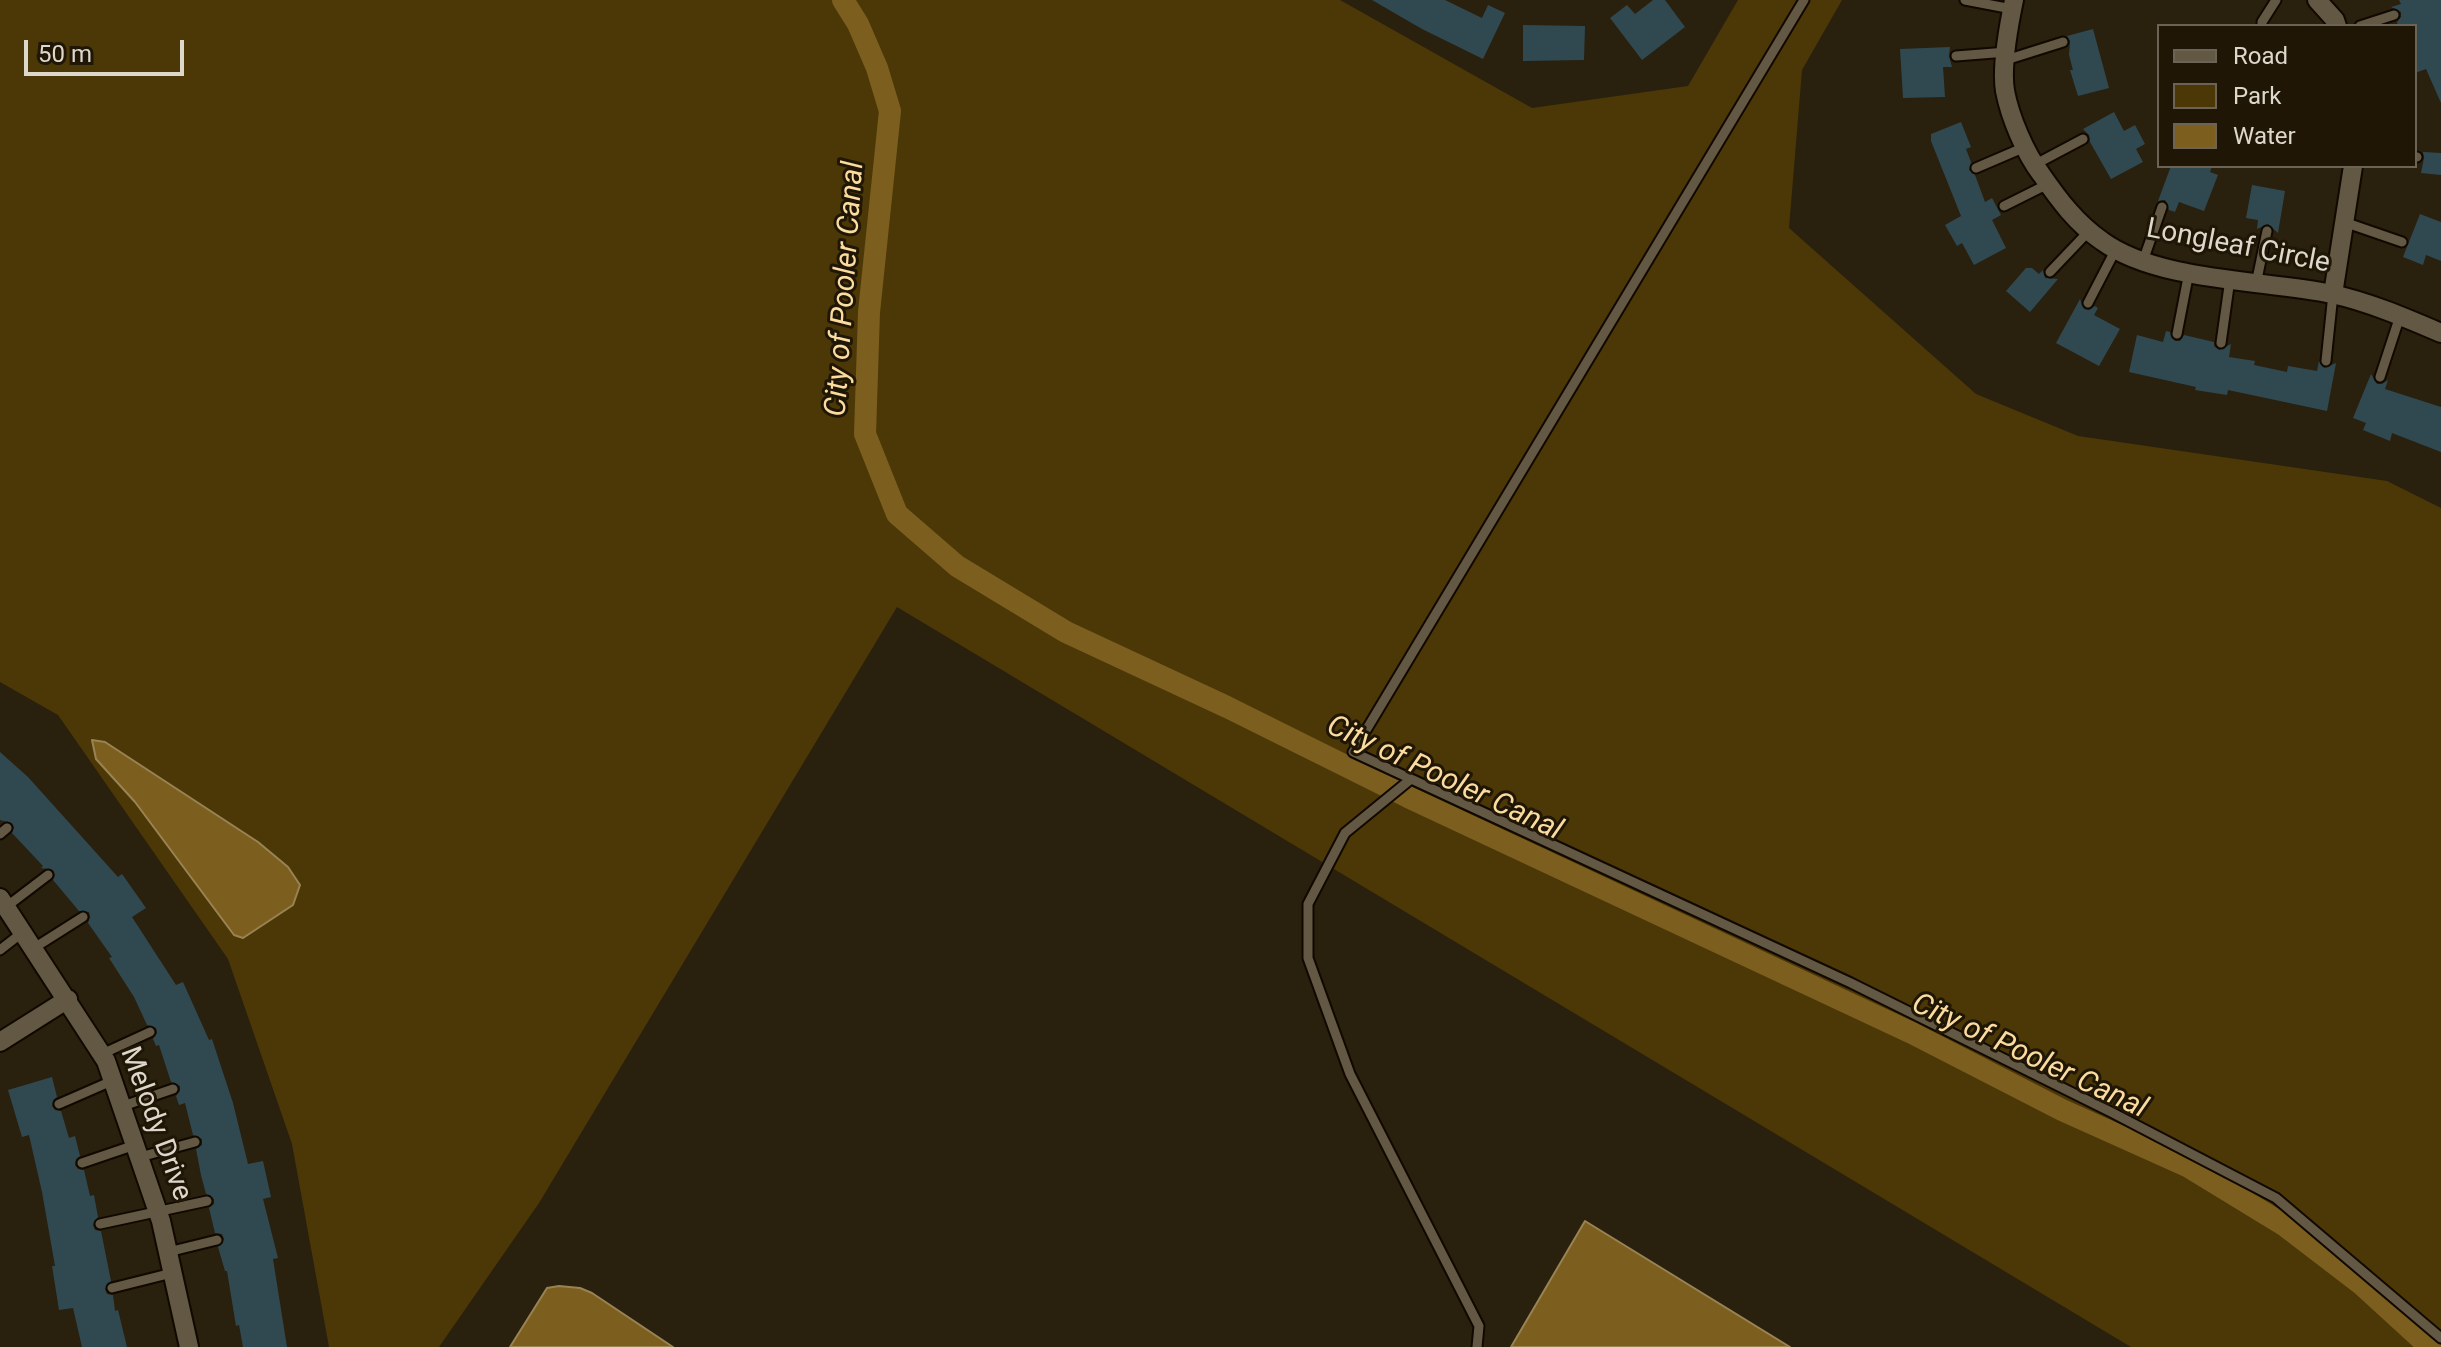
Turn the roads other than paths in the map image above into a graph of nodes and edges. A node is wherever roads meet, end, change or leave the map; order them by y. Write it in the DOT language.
graph roads {
  1 [pos="1804,0"];
  2 [pos="1965,0"];
  3 [pos="2276,0"];
  4 [pos="2317,0"];
  5 [pos="2013,4"];
  6 [pos="2394,15"];
  7 [pos="2262,24"];
  8 [pos="2336,24"];
  9 [pos="2366,24"];
  10 [pos="2063,42"];
  11 [pos="1956,56"];
  12 [pos="2006,56"];
  13 [pos="2083,139"];
  14 [pos="2025,147"];
  15 [pos="2034,165"];
  16 [pos="1976,168"];
  17 [pos="2353,168"];
  18 [pos="2048,184"];
  19 [pos="2004,206"];
  20 [pos="2162,207"];
  21 [pos="2344,222"];
  22 [pos="2089,230"];
  23 [pos="2267,231"];
  24 [pos="2402,242"];
  25 [pos="2116,249"];
  26 [pos="2143,261"];
  27 [pos="2050,272"];
  28 [pos="2189,272"];
  29 [pos="2230,279"];
  30 [pos="2256,284"];
  31 [pos="2333,294"];
  32 [pos="2088,303"];
  33 [pos="2400,316"];
  34 [pos="2441,333"];
  35 [pos="2177,334"];
  36 [pos="2221,343"];
  37 [pos="2326,361"];
  38 [pos="2380,377"];
  39 [pos="1411,779"];
  40 [pos="48,875"];
  41 [pos="3,903"];
  42 [pos="83,917"];
  43 [pos="28,940"];
  44 [pos="0,950"];
  45 [pos="68,999"];
  46 [pos="150,1032"];
  47 [pos="0,1042"];
  48 [pos="102,1054"];
  49 [pos="114,1080"];
  50 [pos="173,1089"];
  51 [pos="59,1104"];
  52 [pos="123,1106"];
  53 [pos="195,1142"];
  54 [pos="138,1151"];
  55 [pos="82,1163"];
  56 [pos="207,1201"];
  57 [pos="158,1212"];
  58 [pos="100,1224"];
  59 [pos="217,1240"];
  60 [pos="168,1252"];
  61 [pos="172,1273"];
  62 [pos="112,1288"];
  63 [pos="2441,1338"];
  64 [pos="189,1347"];
  65 [pos="1477,1347"];
  1 -- 39 [label="lane"];
  2 -- 5 [label="lane"];
  3 -- 7 [label="lane"];
  4 -- 8 [label="street"];
  5 -- 12 [label="street, Longleaf Circle"];
  6 -- 9 [label="lane"];
  10 -- 12 [label="lane"];
  11 -- 12 [label="lane"];
  12 -- 14 [label="street, Longleaf Circle"];
  13 -- 15 [label="lane"];
  14 -- 15 [label="street, Longleaf Circle"];
  14 -- 16 [label="lane"];
  15 -- 18 [label="street, Longleaf Circle"];
  17 -- 21 [label="street"];
  18 -- 19 [label="lane"];
  18 -- 22 [label="street, Longleaf Circle"];
  20 -- 26 [label="lane"];
  21 -- 24 [label="lane"];
  21 -- 31 [label="street"];
  22 -- 25 [label="street, Longleaf Circle"];
  22 -- 27 [label="lane"];
  23 -- 30 [label="lane"];
  25 -- 26 [label="street, Longleaf Circle"];
  25 -- 32 [label="lane"];
  26 -- 28 [label="street, Longleaf Circle"];
  28 -- 29 [label="street, Longleaf Circle"];
  28 -- 35 [label="lane"];
  29 -- 30 [label="street, Longleaf Circle"];
  29 -- 36 [label="lane"];
  30 -- 31 [label="street, Longleaf Circle"];
  31 -- 33 [label="street, Longleaf Circle"];
  31 -- 37 [label="lane"];
  33 -- 34 [label="street, Longleaf Circle"];
  33 -- 38 [label="lane"];
  39 -- 63 [label="lane"];
  39 -- 65 [label="lane"];
  40 -- 41 [label="lane"];
  41 -- 43 [label="street, Melody Drive"];
  42 -- 43 [label="lane"];
  43 -- 44 [label="lane"];
  43 -- 45 [label="street, Melody Drive"];
  45 -- 47 [label="street"];
  45 -- 48 [label="street, Melody Drive"];
  46 -- 48 [label="lane"];
  48 -- 49 [label="street, Melody Drive"];
  49 -- 51 [label="lane"];
  49 -- 52 [label="street, Melody Drive"];
  50 -- 52 [label="lane"];
  52 -- 54 [label="street, Melody Drive"];
  53 -- 54 [label="lane"];
  54 -- 55 [label="lane"];
  54 -- 57 [label="street, Melody Drive"];
  56 -- 57 [label="lane"];
  57 -- 58 [label="lane"];
  57 -- 60 [label="street, Melody Drive"];
  59 -- 60 [label="lane"];
  60 -- 61 [label="street, Melody Drive"];
  61 -- 62 [label="lane"];
  61 -- 64 [label="street, Melody Drive"];
}
